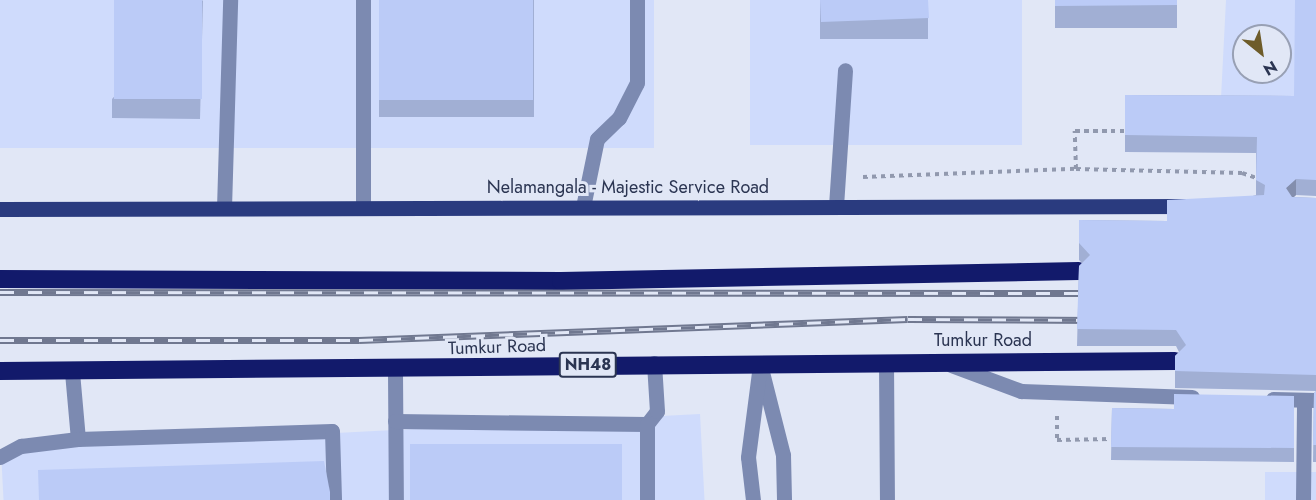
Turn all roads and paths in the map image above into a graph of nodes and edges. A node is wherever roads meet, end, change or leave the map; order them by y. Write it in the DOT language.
graph roads {
  1 [pos="230,0"];
  2 [pos="363,0"];
  3 [pos="637,0"];
  4 [pos="845,70"];
  5 [pos="1125,131"];
  6 [pos="1076,169"];
  7 [pos="838,178"];
  8 [pos="1264,180"];
  9 [pos="1208,206"];
  10 [pos="583,207"];
  11 [pos="836,207"];
  12 [pos="224,208"];
  13 [pos="363,208"];
  14 [pos="0,209"];
  15 [pos="1079,271"];
  16 [pos="0,279"];
  17 [pos="940,361"];
  18 [pos="886,362"];
  19 [pos="1175,362"];
  20 [pos="654,363"];
  21 [pos="760,364"];
  22 [pos="0,371"];
  23 [pos="72,372"];
  24 [pos="395,372"];
  25 [pos="1212,397"];
  26 [pos="1258,398"];
  27 [pos="1309,400"];
  28 [pos="394,421"];
  29 [pos="647,424"];
  30 [pos="78,439"];
  31 [pos="1111,439"];
  32 [pos="1057,440"];
  33 [pos="0,457"];
  34 [pos="334,500"];
  35 [pos="396,500"];
  36 [pos="647,500"];
  37 [pos="753,500"];
  38 [pos="784,500"];
  39 [pos="887,500"];
  40 [pos="1303,500"];
  1 -- 12 [label="street"];
  2 -- 13 [label="street"];
  3 -- 10 [label="street"];
  4 -- 7 [label="street"];
  5 -- 6 [label="path"];
  6 -- 7 [label="path"];
  6 -- 8 [label="path"];
  7 -- 11 [label="street"];
  9 -- 11 [label="main road, Nelamangala - Majestic Service Road"];
  10 -- 11 [label="main road, Nelamangala - Majestic Service Road"];
  10 -- 13 [label="main road, Nelamangala - Majestic Service Road"];
  12 -- 13 [label="main road, Nelamangala - Majestic Service Road"];
  12 -- 14 [label="main road, Nelamangala - Majestic Service Road"];
  15 -- 16 [label="highway"];
  17 -- 18 [label="highway, Tumkur Road / NH48"];
  17 -- 19 [label="highway, Tumkur Road / NH48"];
  17 -- 25 [label="street"];
  18 -- 21 [label="highway, Tumkur Road / NH48"];
  18 -- 39 [label="street"];
  20 -- 21 [label="highway, Tumkur Road / NH48"];
  20 -- 24 [label="highway, Tumkur Road / NH48"];
  20 -- 29 [label="street"];
  21 -- 37 [label="street"];
  21 -- 38 [label="street"];
  22 -- 23 [label="highway, Tumkur Road / NH48"];
  23 -- 24 [label="highway, Tumkur Road / NH48"];
  23 -- 30 [label="street"];
  24 -- 28 [label="street"];
  26 -- 27 [label="street"];
  27 -- 40 [label="street"];
  28 -- 29 [label="street"];
  28 -- 35 [label="street"];
  29 -- 36 [label="street"];
  30 -- 33 [label="street"];
  30 -- 34 [label="street"];
  31 -- 32 [label="path"];
}
